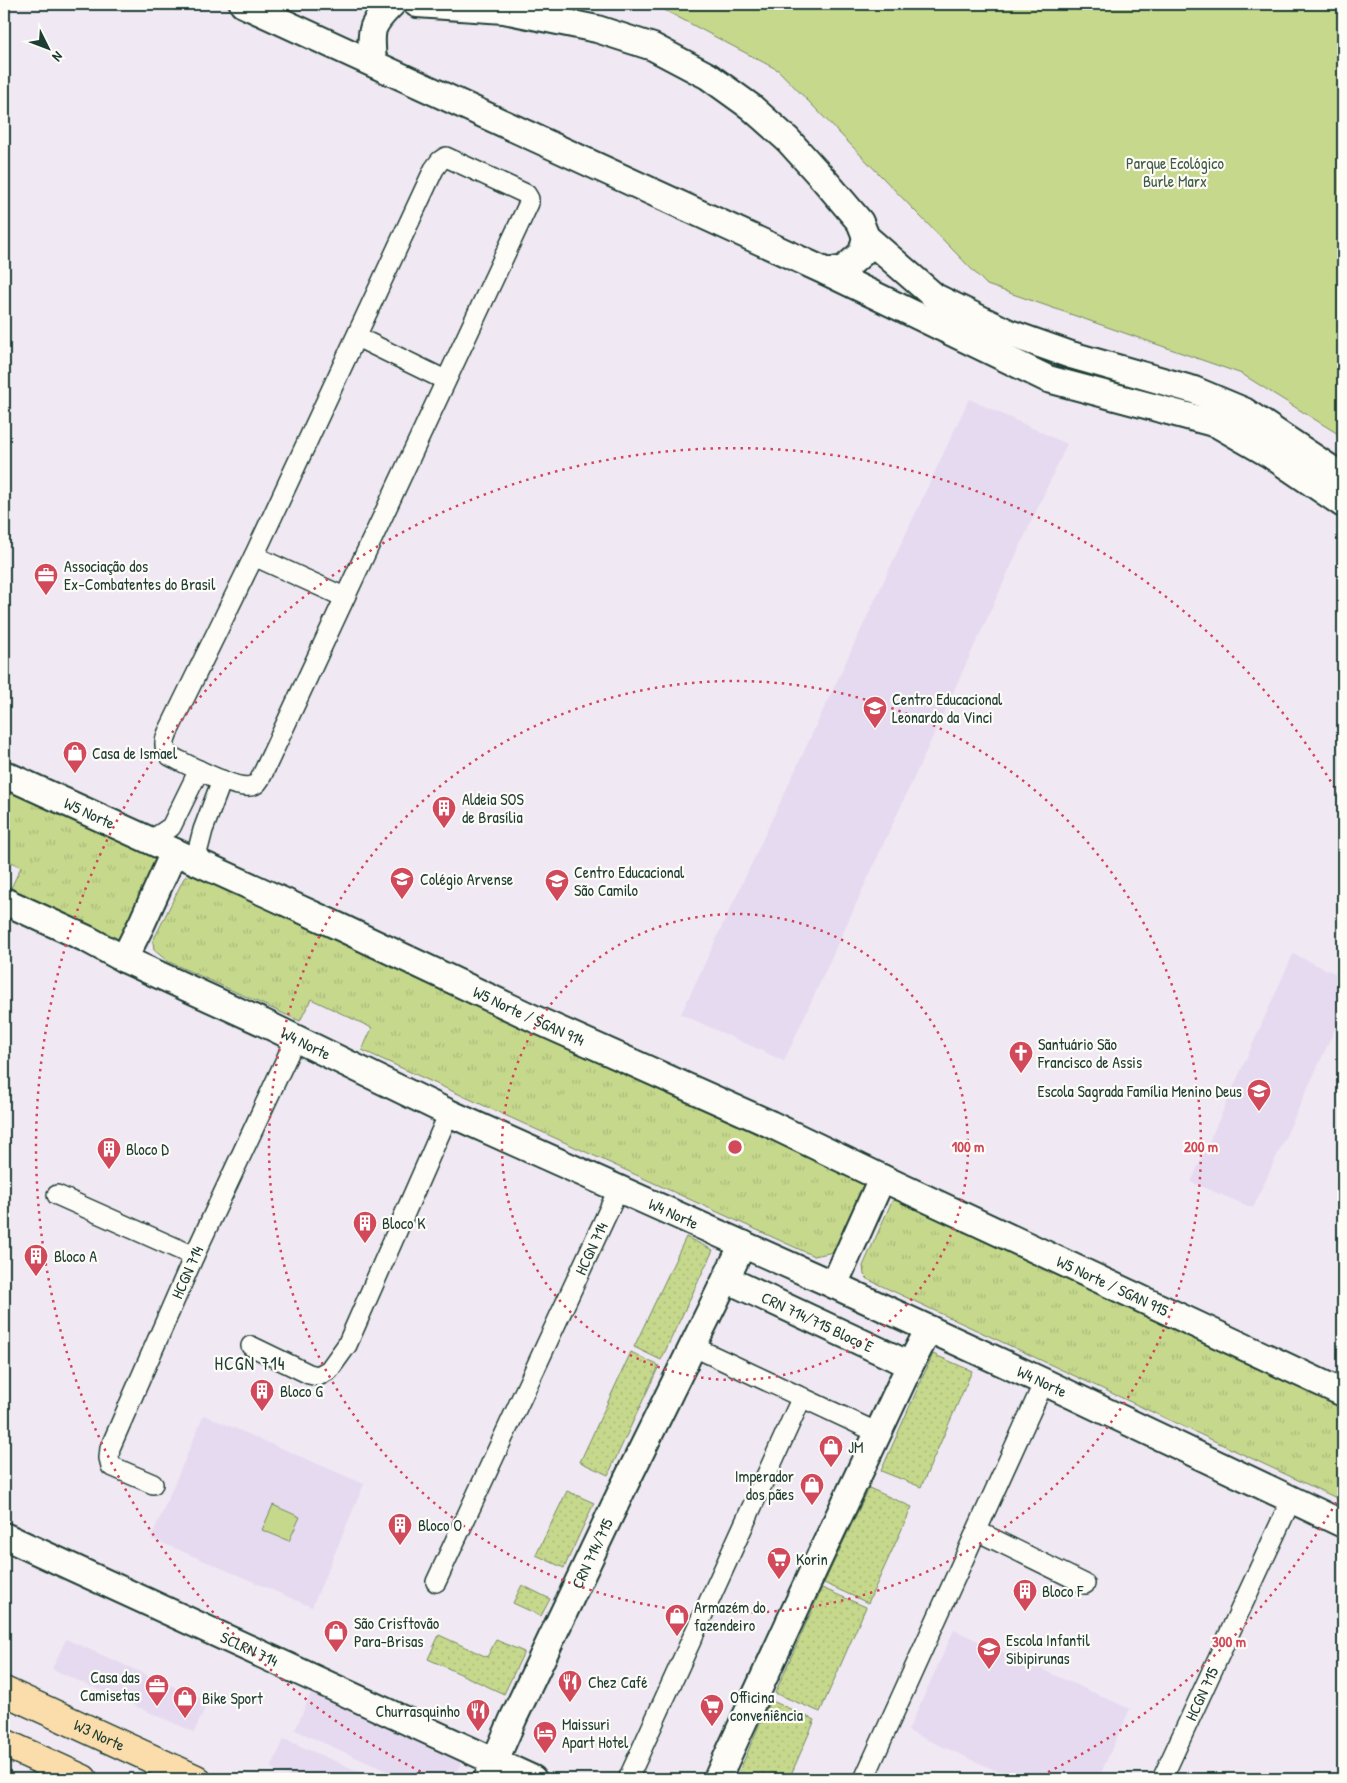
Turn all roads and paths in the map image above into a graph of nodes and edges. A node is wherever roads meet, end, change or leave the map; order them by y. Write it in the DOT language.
graph roads {
  1 [pos="243,4"];
  2 [pos="392,4"];
  3 [pos="417,4"];
  4 [pos="373,63"];
  5 [pos="866,237"];
  6 [pos="826,272"];
  7 [pos="357,337"];
  8 [pos="445,380"];
  9 [pos="1343,477"];
  10 [pos="1343,504"];
  11 [pos="254,556"];
  12 [pos="344,597"];
  13 [pos="199,770"];
  14 [pos="4,774"];
  15 [pos="222,780"];
  16 [pos="176,818"];
  17 [pos="203,830"];
  18 [pos="150,841"];
  19 [pos="185,857"];
  20 [pos="4,901"];
  21 [pos="124,959"];
  22 [pos="295,1040"];
  23 [pos="449,1113"];
  24 [pos="882,1178"];
  25 [pos="619,1188"];
  26 [pos="57,1195"];
  27 [pos="743,1244"];
  28 [pos="194,1256"];
  29 [pos="726,1278"];
  30 [pos="834,1285"];
  31 [pos="929,1329"];
  32 [pos="251,1346"];
  33 [pos="692,1346"];
  34 [pos="910,1365"];
  35 [pos="1044,1382"];
  36 [pos="1343,1393"];
  37 [pos="802,1397"];
  38 [pos="878,1433"];
  39 [pos="153,1484"];
  40 [pos="1291,1500"];
  41 [pos="1343,1524"];
  42 [pos="977,1531"];
  43 [pos="4,1536"];
  44 [pos="436,1582"];
  45 [pos="1085,1584"];
  46 [pos="4,1691"];
  47 [pos="4,1743"];
  48 [pos="491,1771"];
  49 [pos="83,1779"];
  50 [pos="196,1779"];
  51 [pos="532,1779"];
  52 [pos="628,1779"];
  53 [pos="717,1779"];
  54 [pos="864,1779"];
  55 [pos="1162,1779"];
  1 -- 4 [label="street"];
  2 -- 4 [label="street"];
  3 -- 5 [label="street"];
  4 -- 6 [label="street"];
  5 -- 6 [label="street"];
  5 -- 9 [label="street"];
  6 -- 10 [label="street"];
  7 -- 8 [label="street"];
  7 -- 8 [label="street"];
  7 -- 11 [label="street"];
  8 -- 12 [label="street"];
  11 -- 12 [label="street"];
  11 -- 13 [label="street"];
  12 -- 15 [label="street"];
  13 -- 15 [label="street"];
  13 -- 16 [label="street"];
  14 -- 18 [label="street, W5 Norte"];
  15 -- 17 [label="street"];
  16 -- 17 [label="street"];
  16 -- 18 [label="street"];
  17 -- 19 [label="street"];
  18 -- 19 [label="street, W5 Norte"];
  19 -- 21 [label="street"];
  19 -- 24 [label="street, W5 Norte / SGAN 914"];
  20 -- 21 [label="street, W4 Norte"];
  21 -- 22 [label="street, W4 Norte"];
  22 -- 23 [label="street, W4 Norte"];
  22 -- 28 [label="street, HCGN 714"];
  23 -- 25 [label="street, W4 Norte"];
  23 -- 32 [label="street"];
  24 -- 30 [label="street"];
  24 -- 36 [label="street, W5 Norte / SGAN 915"];
  25 -- 27 [label="street, W4 Norte"];
  25 -- 44 [label="street, HCGN 714"];
  26 -- 28 [label="street"];
  27 -- 29 [label="street, CRN 714/715"];
  27 -- 30 [label="street, W4 Norte"];
  28 -- 39 [label="street, HCGN 714"];
  29 -- 33 [label="street, CRN 714/715"];
  29 -- 34 [label="street, CRN 714/715 Bloco E"];
  30 -- 31 [label="street, W4 Norte"];
  31 -- 34 [label="street"];
  31 -- 35 [label="street, W4 Norte"];
  33 -- 37 [label="street"];
  33 -- 48 [label="street, CRN 714/715"];
  34 -- 38 [label="street"];
  35 -- 40 [label="street, W4 Norte"];
  35 -- 42 [label="street"];
  37 -- 38 [label="street"];
  37 -- 52 [label="street"];
  38 -- 53 [label="street"];
  40 -- 41 [label="street, W4 Norte"];
  40 -- 55 [label="street, HCGN 715"];
  42 -- 45 [label="street"];
  42 -- 54 [label="street"];
  43 -- 48 [label="street, SCLRN 714"];
  46 -- 50 [label="main road, W3 Norte"];
  47 -- 49 [label="main road"];
  48 -- 51 [label="street"];
}
